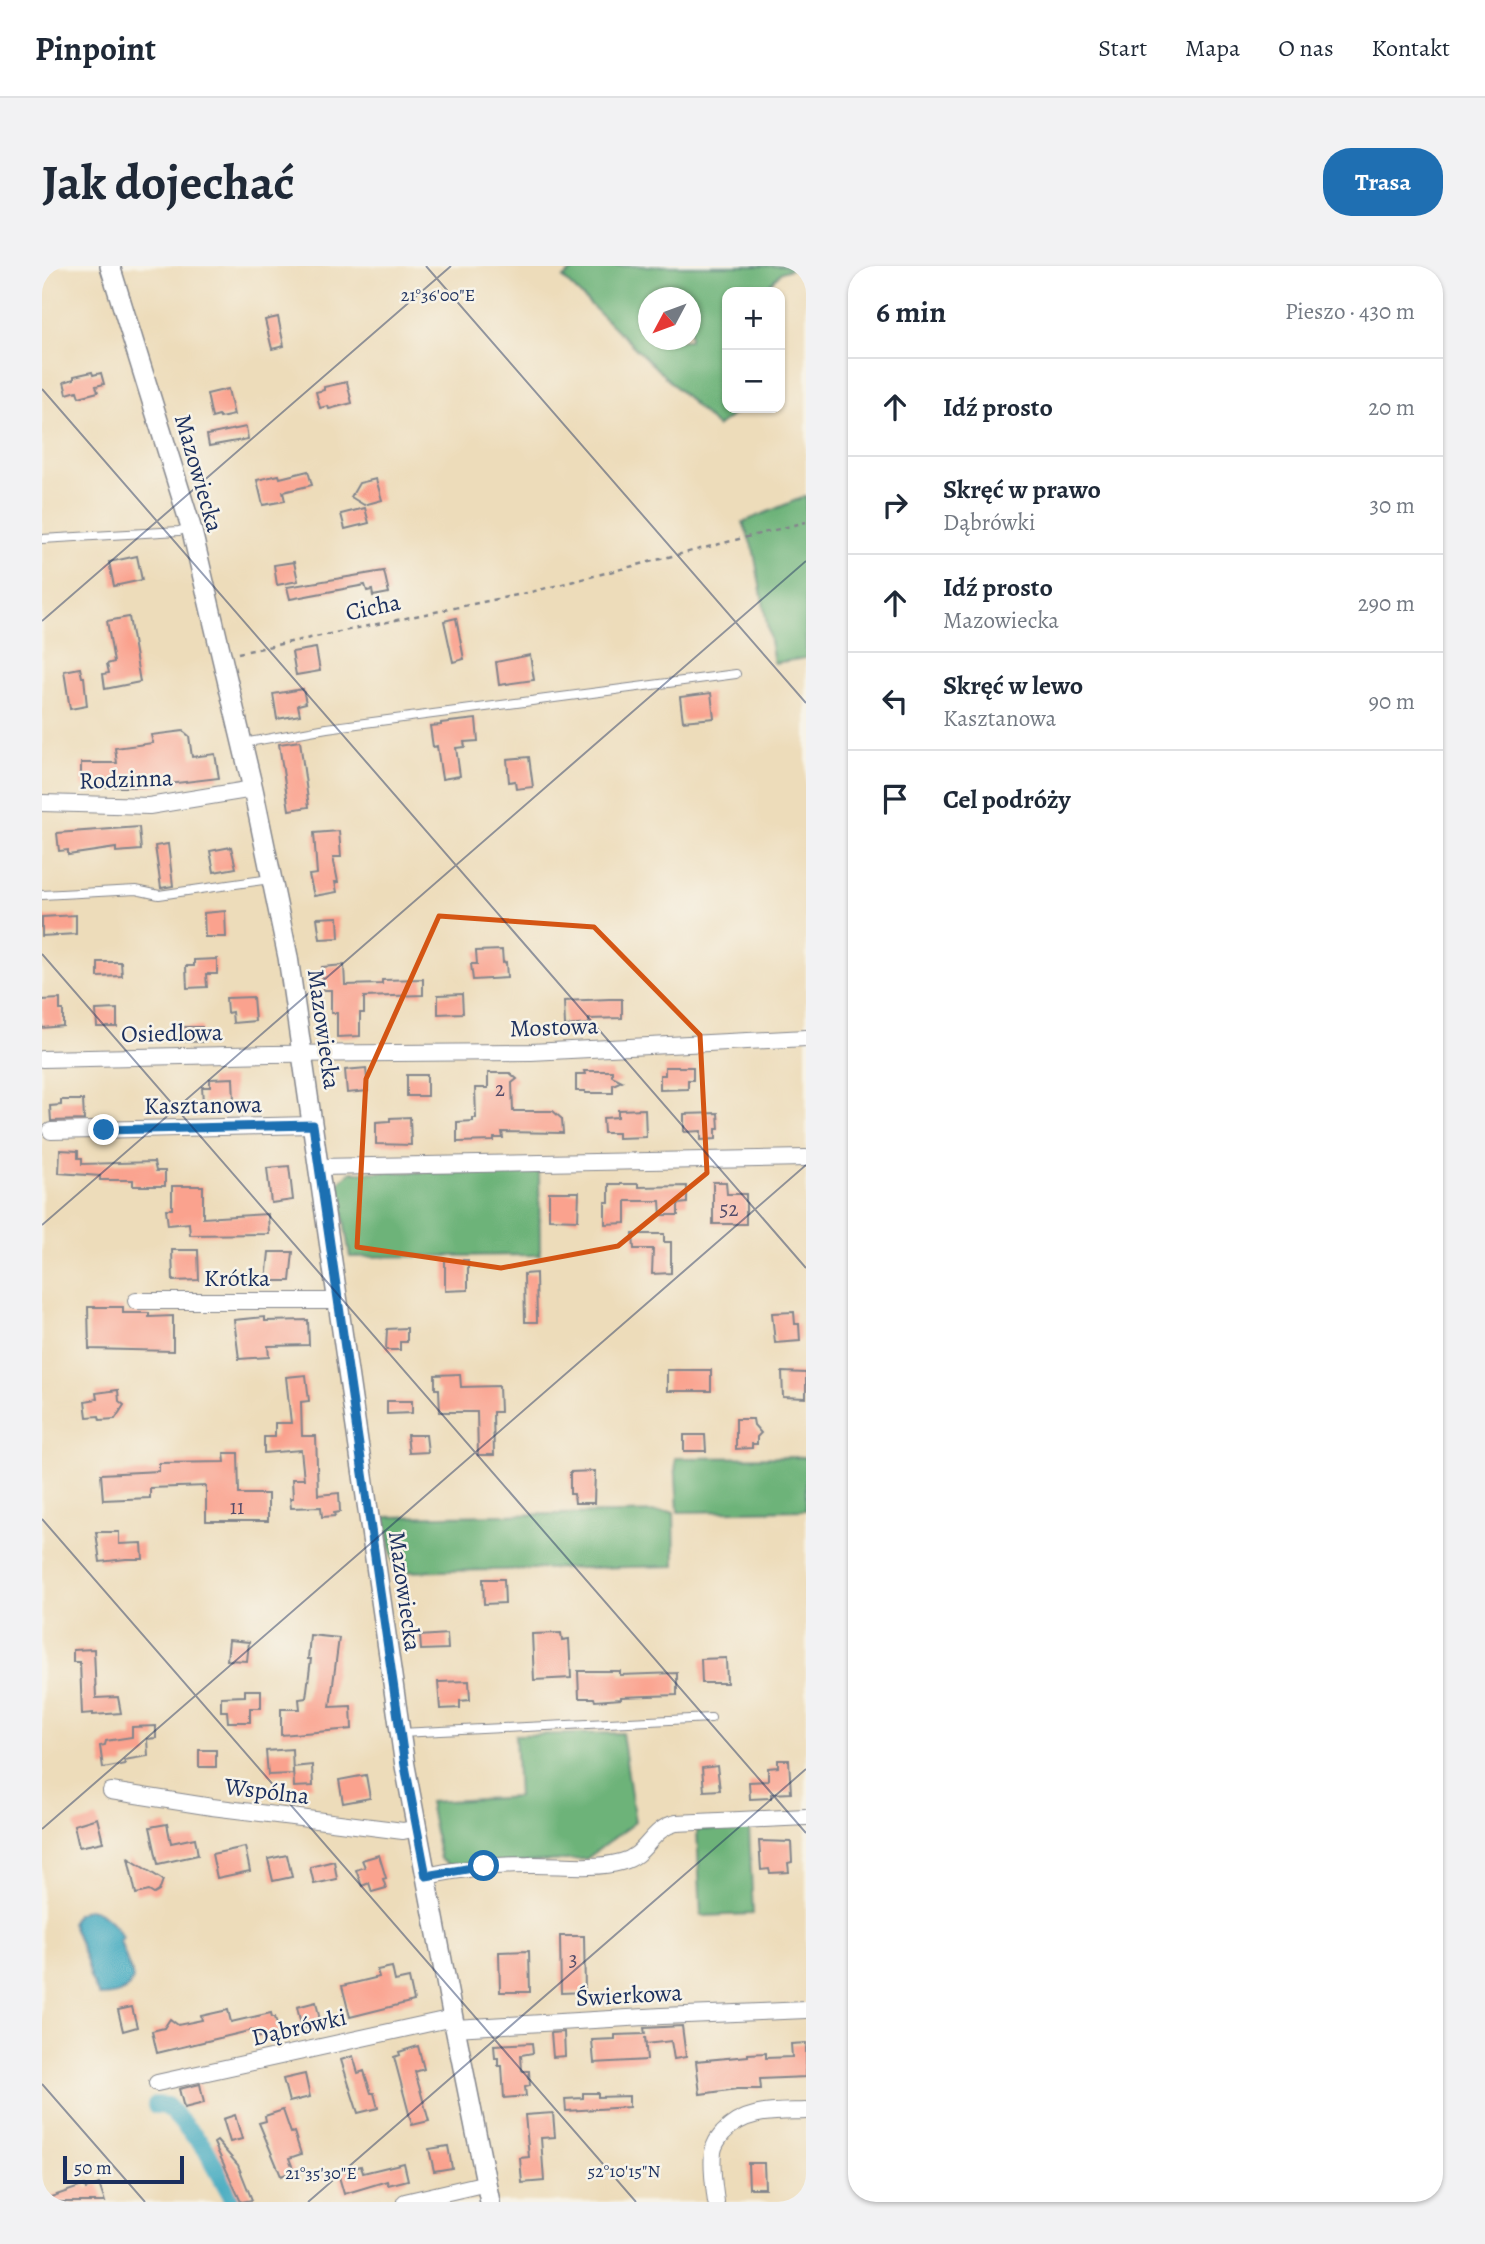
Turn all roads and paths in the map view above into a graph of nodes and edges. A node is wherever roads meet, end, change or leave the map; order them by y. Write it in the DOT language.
graph roads {
  1 [pos="110,266"];
  2 [pos="806,522"];
  3 [pos="191,527"];
  4 [pos="42,539"];
  5 [pos="221,656"];
  6 [pos="736,674"];
  7 [pos="241,743"];
  8 [pos="253,789"];
  9 [pos="42,803"];
  10 [pos="273,879"];
  11 [pos="42,895"];
  12 [pos="806,1038"];
  13 [pos="303,1054"];
  14 [pos="42,1059"];
  15 [pos="313,1125"];
  16 [pos="51,1131"];
  17 [pos="806,1158"];
  18 [pos="319,1167"];
  19 [pos="136,1301"];
  20 [pos="338,1301"];
  21 [pos="710,1718"];
  22 [pos="400,1733"];
  23 [pos="111,1791"];
  24 [pos="806,1817"];
  25 [pos="415,1822"];
  26 [pos="426,1876"];
  27 [pos="806,2010"];
  28 [pos="454,2023"];
  29 [pos="157,2084"];
  30 [pos="806,2111"];
  31 [pos="489,2193"];
  32 [pos="405,2202"];
  33 [pos="716,2202"];
  1 -- 3 [label="street, Mazowiecka"];
  2 -- 5 [label="path, Cicha"];
  3 -- 4 [label="lane"];
  3 -- 5 [label="street, Mazowiecka"];
  5 -- 7 [label="street, Mazowiecka"];
  6 -- 7 [label="lane"];
  7 -- 8 [label="street, Mazowiecka"];
  8 -- 9 [label="street, Rodzinna"];
  8 -- 10 [label="street, Mazowiecka"];
  10 -- 11 [label="lane"];
  10 -- 13 [label="street, Mazowiecka"];
  12 -- 13 [label="street, Mostowa"];
  13 -- 14 [label="street, Osiedlowa"];
  13 -- 15 [label="street, Mazowiecka"];
  15 -- 16 [label="street, Kasztanowa"];
  15 -- 18 [label="street, Mazowiecka"];
  17 -- 18 [label="street"];
  18 -- 20 [label="street, Mazowiecka"];
  19 -- 20 [label="street, Krótka"];
  20 -- 22 [label="street, Mazowiecka"];
  21 -- 22 [label="lane"];
  22 -- 25 [label="street, Mazowiecka"];
  23 -- 25 [label="street, Wspólna"];
  24 -- 26 [label="street"];
  25 -- 26 [label="street"];
  26 -- 28 [label="street"];
  27 -- 28 [label="street, Świerkowa"];
  28 -- 29 [label="street, Dąbrówki"];
  28 -- 31 [label="street"];
  30 -- 33 [label="street"];
  31 -- 32 [label="street"];
}
